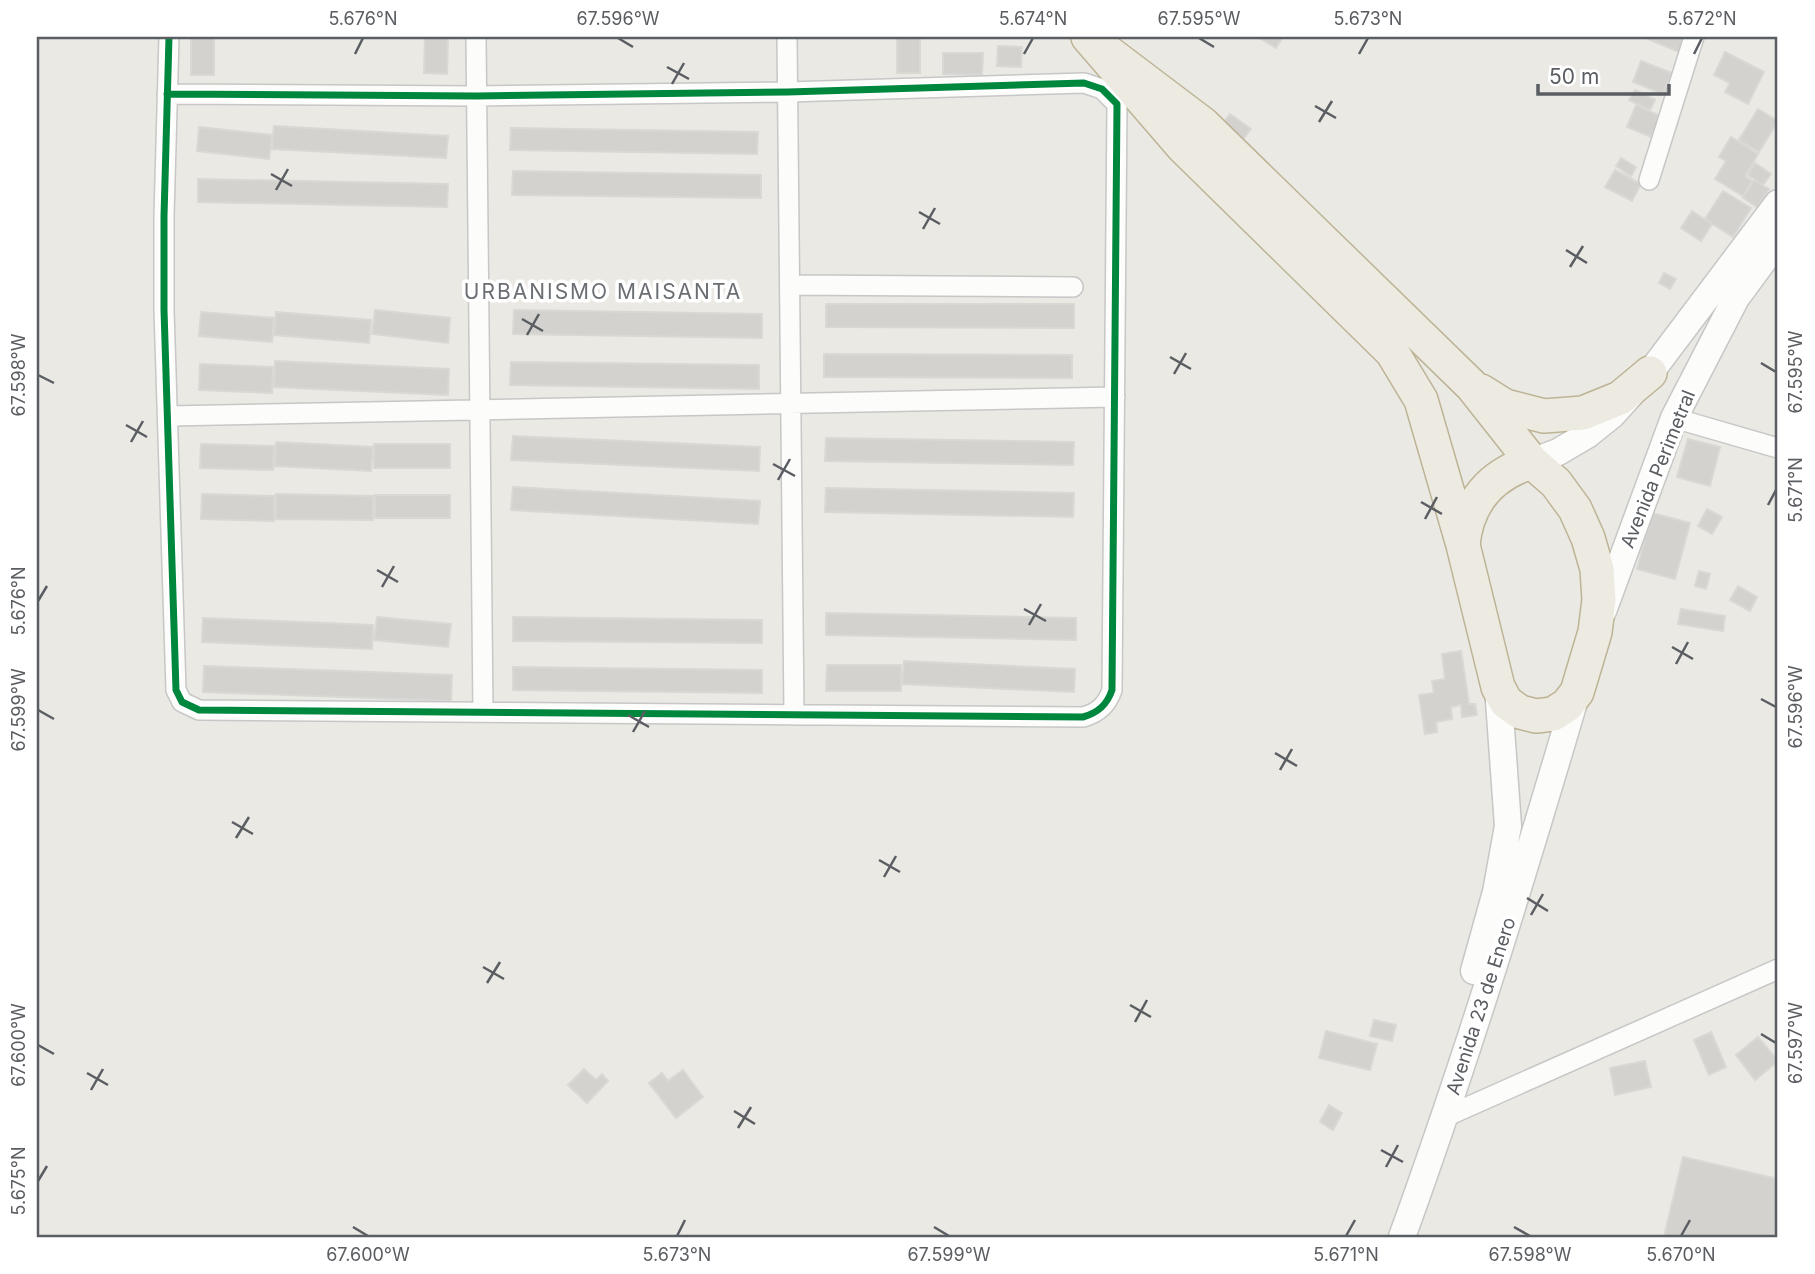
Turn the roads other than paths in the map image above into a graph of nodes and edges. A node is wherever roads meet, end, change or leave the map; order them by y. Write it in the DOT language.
graph roads {
  1 [pos="169,37"];
  2 [pos="476,37"];
  3 [pos="787,37"];
  4 [pos="1088,37"];
  5 [pos="1694,37"];
  6 [pos="788,92"];
  7 [pos="167,94"];
  8 [pos="476,96"];
  9 [pos="1649,180"];
  10 [pos="1778,203"];
  11 [pos="1778,241"];
  12 [pos="790,285"];
  13 [pos="1073,287"];
  14 [pos="1650,373"];
  15 [pos="1472,386"];
  16 [pos="1115,397"];
  17 [pos="791,404"];
  18 [pos="480,410"];
  19 [pos="169,416"];
  20 [pos="1674,418"];
  21 [pos="1778,448"];
  22 [pos="1532,462"];
  23 [pos="1463,545"];
  24 [pos="1595,632"];
  25 [pos="1498,687"];
  26 [pos="1577,692"];
  27 [pos="483,712"];
  28 [pos="794,715"];
  29 [pos="1778,969"];
  30 [pos="1445,1117"];
  31 [pos="1382,1237"];
  32 [pos="1402,1237"];
  1 -- 7 [label="street"];
  2 -- 8 [label="street"];
  3 -- 6 [label="street"];
  4 -- 15 [label="highway"];
  4 -- 23 [label="highway"];
  5 -- 9 [label="street"];
  6 -- 8 [label="street"];
  6 -- 12 [label="street"];
  6 -- 16 [label="street"];
  7 -- 8 [label="street"];
  7 -- 19 [label="street"];
  8 -- 18 [label="street"];
  10 -- 14 [label="main road"];
  11 -- 20 [label="main road, Avenida Perimetral"];
  12 -- 13 [label="street"];
  12 -- 17 [label="street"];
  14 -- 15 [label="highway"];
  14 -- 22 [label="main road"];
  15 -- 22 [label="highway"];
  16 -- 17 [label="street"];
  16 -- 28 [label="street"];
  17 -- 18 [label="street"];
  17 -- 28 [label="street"];
  18 -- 19 [label="street"];
  18 -- 27 [label="street"];
  19 -- 27 [label="street"];
  20 -- 21 [label="street"];
  20 -- 24 [label="main road, Avenida Perimetral"];
  22 -- 23 [label="highway"];
  22 -- 24 [label="highway"];
  23 -- 25 [label="highway"];
  24 -- 26 [label="highway"];
  25 -- 26 [label="highway"];
  25 -- 31 [label="main road, Avenida 23 de Enero"];
  26 -- 30 [label="main road, Avenida 23 de Enero"];
  27 -- 28 [label="street"];
  29 -- 30 [label="street"];
  30 -- 32 [label="main road, Avenida 23 de Enero"];
}
